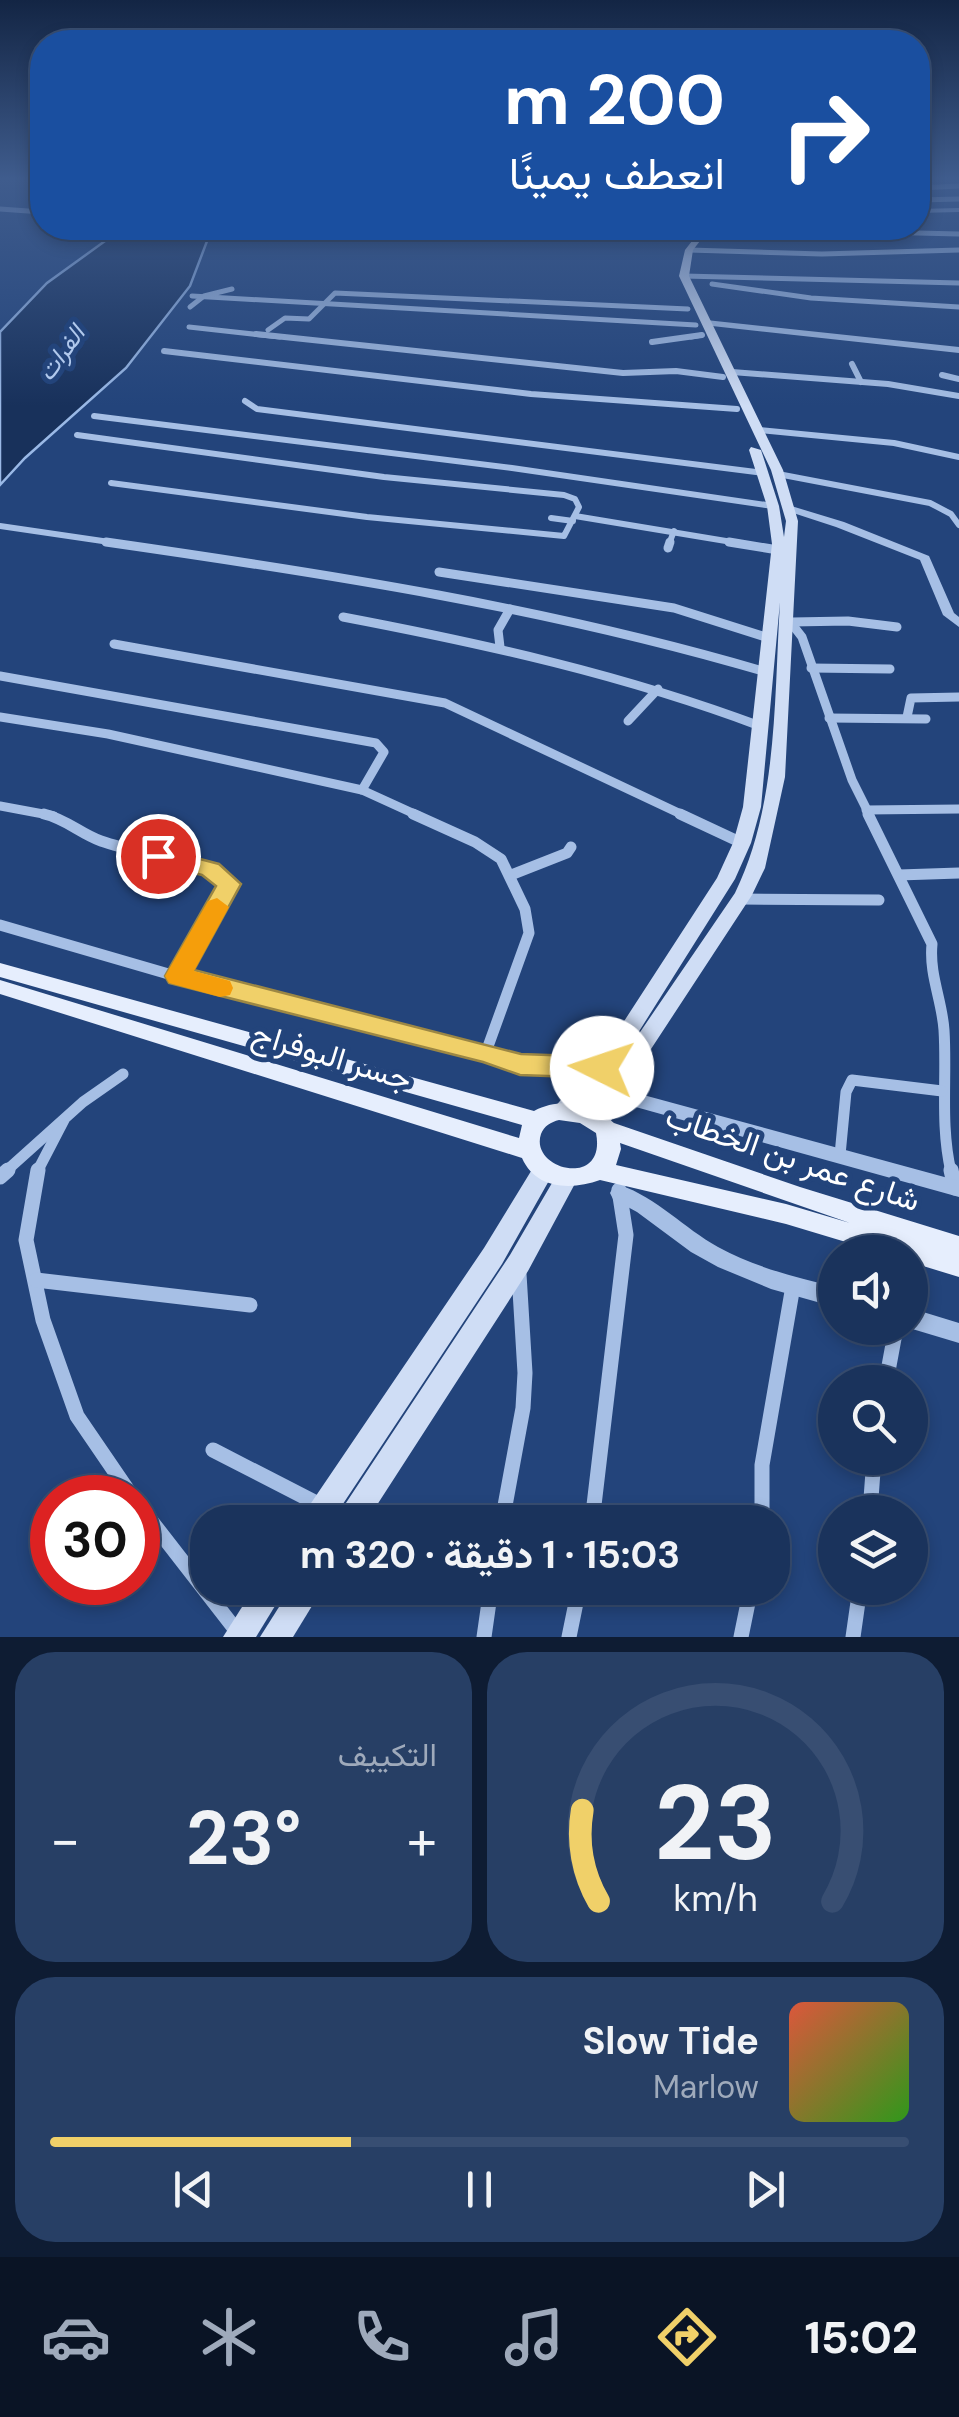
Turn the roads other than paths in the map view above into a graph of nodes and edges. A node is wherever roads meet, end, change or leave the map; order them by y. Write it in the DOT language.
graph roads {
  1 [pos="679,253"];
  2 [pos="689,253"];
  3 [pos="802,253"];
  4 [pos="843,253"];
  5 [pos="685,279"];
  6 [pos="959,283"];
  7 [pos="232,288"];
  8 [pos="956,292"];
  9 [pos="192,296"];
  10 [pos="204,296"];
  11 [pos="804,296"];
  12 [pos="322,303"];
  13 [pos="800,307"];
  14 [pos="190,308"];
  15 [pos="958,309"];
  16 [pos="194,320"];
  17 [pos="698,323"];
  18 [pos="188,327"];
  19 [pos="268,330"];
  20 [pos="652,342"];
  21 [pos="959,350"];
  22 [pos="164,351"];
  23 [pos="852,364"];
  24 [pos="727,374"];
  25 [pos="942,376"];
  26 [pos="959,378"];
  27 [pos="860,382"];
  28 [pos="959,398"];
  29 [pos="244,400"];
  30 [pos="742,412"];
  31 [pos="94,416"];
  32 [pos="758,430"];
  33 [pos="78,435"];
  34 [pos="959,456"];
  35 [pos="771,474"];
  36 [pos="111,483"];
  37 [pos="780,507"];
  38 [pos="551,518"];
  39 [pos="574,518"];
  40 [pos="959,524"];
  41 [pos="0,526"];
  42 [pos="674,531"];
  43 [pos="668,548"];
  44 [pos="778,550"];
  45 [pos="439,572"];
  46 [pos="782,593"];
  47 [pos="510,609"];
  48 [pos="343,617"];
  49 [pos="790,621"];
  50 [pos="959,626"];
  51 [pos="896,627"];
  52 [pos="769,638"];
  53 [pos="114,644"];
  54 [pos="500,647"];
  55 [pos="810,668"];
  56 [pos="890,669"];
  57 [pos="766,672"];
  58 [pos="0,676"];
  59 [pos="658,689"];
  60 [pos="959,697"];
  61 [pos="0,717"];
  62 [pos="907,717"];
  63 [pos="829,718"];
  64 [pos="926,719"];
  65 [pos="628,721"];
  66 [pos="760,726"];
  67 [pos="362,790"];
  68 [pos="0,806"];
  69 [pos="959,809"];
  70 [pos="866,810"];
  71 [pos="742,843"];
  72 [pos="572,848"];
  73 [pos="959,873"];
  74 [pos="511,874"];
  75 [pos="899,875"];
  76 [pos="740,899"];
  77 [pos="879,900"];
  78 [pos="0,925"];
  79 [pos="0,970"];
  80 [pos="178,976"];
  81 [pos="0,987"];
  82 [pos="944,1047"];
  83 [pos="959,1050"];
  84 [pos="486,1052"];
  85 [pos="602,1068"];
  86 [pos="123,1074"];
  87 [pos="942,1091"];
  88 [pos="614,1094"];
  89 [pos="563,1110"];
  90 [pos="64,1120"];
  91 [pos="538,1121"];
  92 [pos="603,1125"];
  93 [pos="840,1155"];
  94 [pos="954,1164"];
  95 [pos="547,1166"];
  96 [pos="0,1177"];
  97 [pos="611,1179"];
  98 [pos="957,1188"];
  99 [pos="959,1247"];
  100 [pos="519,1263"];
  101 [pos="959,1266"];
  102 [pos="36,1280"];
  103 [pos="793,1286"];
  104 [pos="818,1293"];
  105 [pos="250,1305"];
  106 [pos="928,1324"];
  107 [pos="959,1334"];
  108 [pos="213,1450"];
  109 [pos="118,1475"];
  110 [pos="304,1505"];
  111 [pos="327,1505"];
  112 [pos="361,1505"];
  113 [pos="505,1505"];
  114 [pos="594,1505"];
  115 [pos="762,1505"];
  116 [pos="160,1533"];
  117 [pos="260,1605"];
  118 [pos="489,1605"];
  119 [pos="576,1605"];
  120 [pos="748,1605"];
  121 [pos="858,1605"];
  122 [pos="299,1612"];
  123 [pos="239,1636"];
  124 [pos="275,1637"];
  125 [pos="484,1637"];
  126 [pos="569,1637"];
  127 [pos="742,1637"];
  128 [pos="853,1637"];
  1 -- 17 [label="main road"];
  2 -- 5 [label="main road"];
  3 -- 4 [label="street"];
  5 -- 6 [label="street"];
  5 -- 11 [label="street"];
  5 -- 17 [label="main road"];
  7 -- 10 [label="street"];
  8 -- 15 [label="street"];
  9 -- 10 [label="street"];
  10 -- 12 [label="street"];
  10 -- 14 [label="street"];
  11 -- 13 [label="street"];
  11 -- 15 [label="street"];
  12 -- 17 [label="street"];
  12 -- 17 [label="street"];
  12 -- 19 [label="street"];
  16 -- 19 [label="street"];
  17 -- 20 [label="street"];
  17 -- 21 [label="street"];
  17 -- 24 [label="main road"];
  18 -- 24 [label="street"];
  19 -- 24 [label="street"];
  22 -- 30 [label="street"];
  23 -- 27 [label="street"];
  24 -- 27 [label="street"];
  24 -- 28 [label="street"];
  24 -- 30 [label="main road"];
  25 -- 26 [label="street"];
  27 -- 28 [label="street"];
  29 -- 35 [label="street"];
  30 -- 32 [label="main road"];
  30 -- 35 [label="main road"];
  31 -- 37 [label="street"];
  32 -- 34 [label="street"];
  32 -- 35 [label="main road"];
  33 -- 39 [label="street"];
  35 -- 37 [label="main road"];
  35 -- 40 [label="street"];
  36 -- 39 [label="street"];
  37 -- 44 [label="main road"];
  37 -- 46 [label="main road"];
  37 -- 50 [label="street"];
  38 -- 39 [label="street"];
  39 -- 42 [label="street"];
  41 -- 47 [label="street"];
  42 -- 43 [label="street"];
  42 -- 44 [label="street"];
  44 -- 46 [label="main road"];
  45 -- 52 [label="street"];
  46 -- 49 [label="main road"];
  46 -- 52 [label="main road"];
  47 -- 54 [label="street"];
  47 -- 57 [label="street"];
  48 -- 54 [label="street"];
  49 -- 51 [label="street"];
  49 -- 55 [label="street"];
  49 -- 76 [label="main road"];
  52 -- 57 [label="main road"];
  53 -- 71 [label="street"];
  54 -- 59 [label="street"];
  55 -- 56 [label="street"];
  55 -- 63 [label="street"];
  57 -- 66 [label="main road"];
  58 -- 67 [label="street"];
  59 -- 65 [label="street"];
  59 -- 66 [label="street"];
  60 -- 62 [label="street"];
  61 -- 67 [label="street"];
  62 -- 63 [label="street"];
  62 -- 64 [label="street"];
  63 -- 70 [label="street"];
  66 -- 71 [label="main road"];
  67 -- 74 [label="street"];
  68 -- 80 [label="street"];
  69 -- 70 [label="street"];
  70 -- 75 [label="street"];
  71 -- 85 [label="main road"];
  72 -- 74 [label="street"];
  73 -- 75 [label="street"];
  74 -- 84 [label="street"];
  75 -- 82 [label="street"];
  76 -- 77 [label="street"];
  76 -- 88 [label="main road"];
  78 -- 80 [label="street"];
  79 -- 91 [label="main road, جسر البوفراج"];
  80 -- 84 [label="street"];
  81 -- 95 [label="main road, جسر البوفراج"];
  82 -- 83 [label="street"];
  82 -- 87 [label="street"];
  84 -- 85 [label="street"];
  85 -- 89 [label="main road"];
  86 -- 90 [label="street"];
  87 -- 93 [label="street"];
  87 -- 94 [label="street"];
  88 -- 92 [label="main road"];
  88 -- 93 [label="street"];
  89 -- 91 [label="main road"];
  89 -- 92 [label="main road, شارع عمر بن الخطاب"];
  90 -- 96 [label="street"];
  90 -- 102 [label="street"];
  91 -- 95 [label="main road"];
  92 -- 97 [label="main road"];
  92 -- 99 [label="main road, شارع عمر بن الخطاب"];
  93 -- 98 [label="street"];
  94 -- 98 [label="street"];
  95 -- 97 [label="main road"];
  95 -- 100 [label="main road"];
  95 -- 111 [label="main road"];
  97 -- 101 [label="main road, شارع عمر بن الخطاب"];
  97 -- 103 [label="street"];
  97 -- 114 [label="street"];
  100 -- 112 [label="main road"];
  100 -- 113 [label="street"];
  102 -- 105 [label="street"];
  102 -- 109 [label="street"];
  103 -- 104 [label="street"];
  103 -- 115 [label="street"];
  106 -- 107 [label="street"];
  108 -- 110 [label="street"];
  116 -- 123 [label="street"];
  117 -- 123 [label="main road"];
  118 -- 125 [label="street"];
  119 -- 126 [label="street"];
  120 -- 127 [label="street"];
  121 -- 128 [label="street"];
  122 -- 124 [label="main road"];
}
